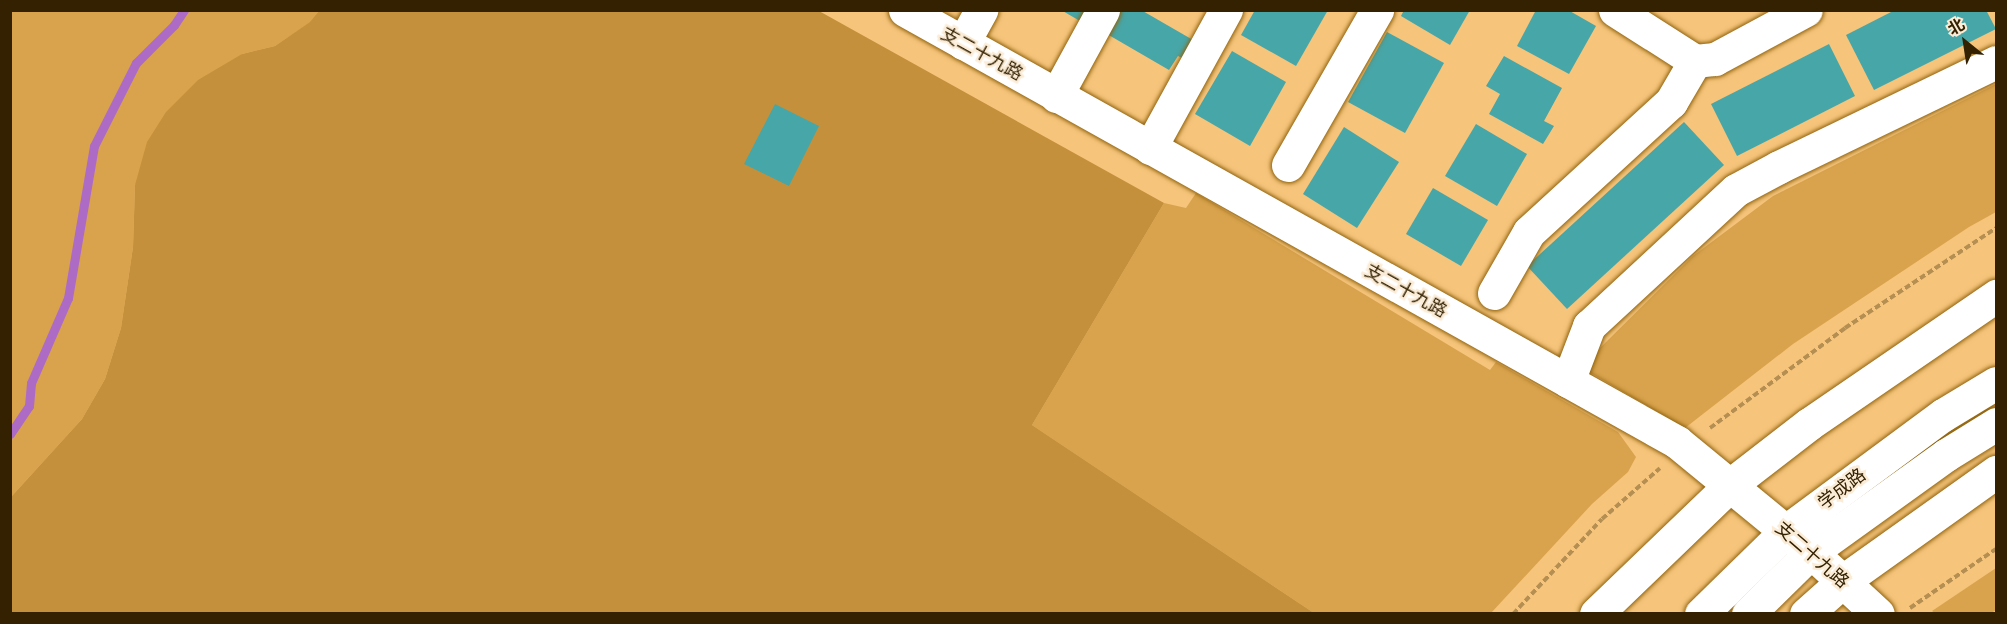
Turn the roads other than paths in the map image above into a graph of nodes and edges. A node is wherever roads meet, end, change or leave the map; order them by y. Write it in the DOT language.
graph roads {
  1 [pos="905,10"];
  2 [pos="981,10"];
  3 [pos="1103,10"];
  4 [pos="1226,10"];
  5 [pos="1377,10"];
  6 [pos="1615,10"];
  7 [pos="1806,10"];
  8 [pos="963,43"];
  9 [pos="1695,61"];
  10 [pos="1996,62"];
  11 [pos="1056,96"];
  12 [pos="1150,148"];
  13 [pos="1287,165"];
  14 [pos="1494,294"];
  15 [pos="1996,296"];
  16 [pos="1568,381"];
  17 [pos="1996,383"];
  18 [pos="1996,424"];
  19 [pos="1996,472"];
  20 [pos="1730,485"];
  21 [pos="1786,531"];
  22 [pos="1811,552"];
  23 [pos="1843,581"];
  24 [pos="1596,614"];
  25 [pos="1701,614"];
  26 [pos="1748,614"];
  27 [pos="1806,614"];
  28 [pos="1878,614"];
  1 -- 8 [label="street, 支二十九路"];
  2 -- 8 [label="street"];
  3 -- 11 [label="street"];
  4 -- 12 [label="street"];
  5 -- 13 [label="street"];
  6 -- 9 [label="street"];
  7 -- 9 [label="street"];
  8 -- 11 [label="street, 支二十九路"];
  9 -- 14 [label="street"];
  10 -- 16 [label="street"];
  11 -- 12 [label="street, 支二十九路"];
  12 -- 16 [label="street, 支二十九路"];
  15 -- 20 [label="street"];
  16 -- 20 [label="street, 支二十九路"];
  17 -- 21 [label="street, 学成路"];
  18 -- 22 [label="street, 学成路"];
  19 -- 23 [label="street"];
  20 -- 21 [label="street, 支二十九路"];
  20 -- 24 [label="street"];
  21 -- 22 [label="street, 支二十九路"];
  21 -- 25 [label="street, 学成路"];
  22 -- 23 [label="street, 支二十九路"];
  22 -- 26 [label="street, 学成路"];
  23 -- 27 [label="street"];
  23 -- 28 [label="street, 支二十九路"];
}
